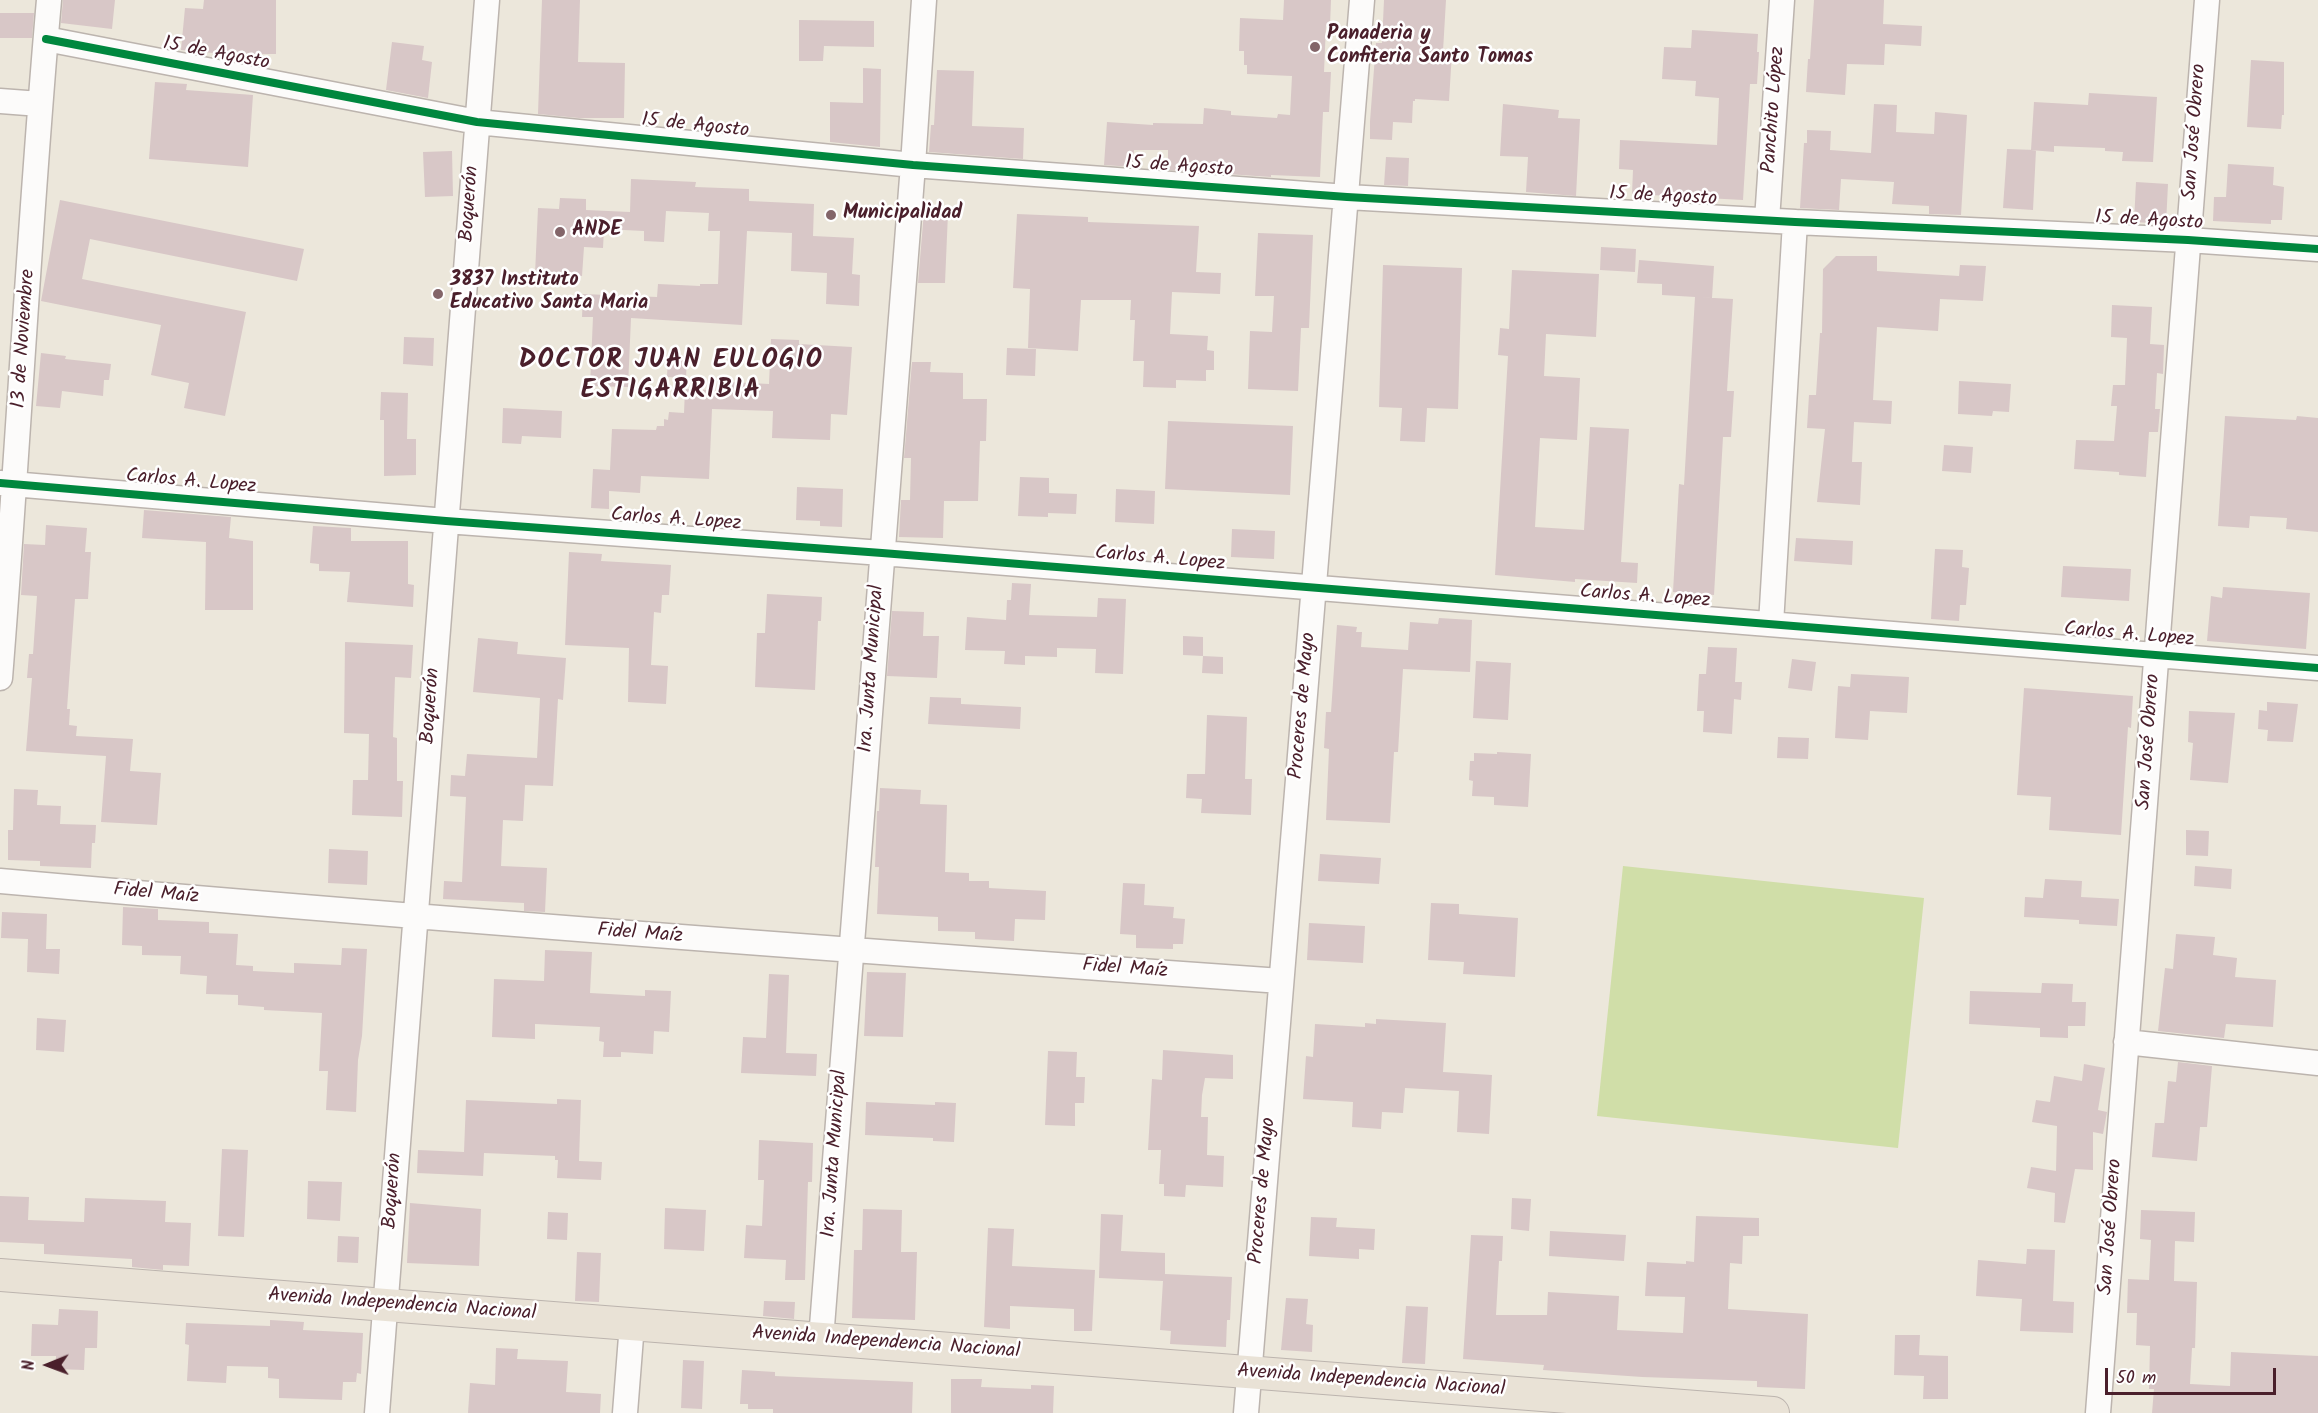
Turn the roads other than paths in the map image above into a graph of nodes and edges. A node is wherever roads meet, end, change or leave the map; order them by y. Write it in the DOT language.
graph roads {
  1 [pos="49,0"];
  2 [pos="487,0"];
  3 [pos="924,0"];
  4 [pos="1362,0"];
  5 [pos="1782,0"];
  6 [pos="2207,0"];
  7 [pos="46,39"];
  8 [pos="0,100"];
  9 [pos="40,105"];
  10 [pos="477,122"];
  11 [pos="913,165"];
  12 [pos="1347,197"];
  13 [pos="1767,220"];
  14 [pos="1795,222"];
  15 [pos="2188,240"];
  16 [pos="2318,249"];
  17 [pos="8,484"];
  18 [pos="446,521"];
  19 [pos="882,553"];
  20 [pos="1313,589"];
  21 [pos="1771,624"];
  22 [pos="2156,655"];
  23 [pos="2318,668"];
  24 [pos="0,678"];
  25 [pos="0,881"];
  26 [pos="416,918"];
  27 [pos="851,951"];
  28 [pos="1281,981"];
  29 [pos="2126,1042"];
  30 [pos="2318,1063"];
  31 [pos="0,1275"];
  32 [pos="386,1305"];
  33 [pos="632,1324"];
  34 [pos="821,1339"];
  35 [pos="1249,1372"];
  36 [pos="1643,1408"];
  37 [pos="377,1413"];
  38 [pos="625,1413"];
  39 [pos="1246,1413"];
  40 [pos="1773,1413"];
  41 [pos="2098,1413"];
  1 -- 7 [label="street, 13 de Noviembre"];
  2 -- 10 [label="street, Boquerón"];
  3 -- 11 [label="street, 1ra. Junta Municipal"];
  4 -- 12 [label="street, Proceres de Mayo"];
  5 -- 13 [label="street, Panchito López"];
  6 -- 15 [label="street, San José Obrero"];
  7 -- 9 [label="street, 13 de Noviembre"];
  7 -- 10 [label="street, 15 de Agosto"];
  8 -- 9 [label="street"];
  9 -- 17 [label="street, 13 de Noviembre"];
  10 -- 11 [label="street, 15 de Agosto"];
  10 -- 18 [label="street, Boquerón"];
  11 -- 12 [label="street, 15 de Agosto"];
  11 -- 19 [label="street, 1ra. Junta Municipal"];
  12 -- 13 [label="street, 15 de Agosto"];
  12 -- 20 [label="street, Proceres de Mayo"];
  13 -- 14 [label="street, 15 de Agosto"];
  14 -- 15 [label="street, 15 de Agosto"];
  14 -- 21 [label="street"];
  15 -- 16 [label="street, 15 de Agosto"];
  15 -- 22 [label="street, San José Obrero"];
  17 -- 18 [label="street, Carlos A. Lopez"];
  17 -- 24 [label="street, 13 de Noviembre"];
  18 -- 19 [label="street, Carlos A. Lopez"];
  18 -- 26 [label="street, Boquerón"];
  19 -- 20 [label="street, Carlos A. Lopez"];
  19 -- 27 [label="street, 1ra. Junta Municipal"];
  20 -- 21 [label="street, Carlos A. Lopez"];
  20 -- 28 [label="street, Proceres de Mayo"];
  21 -- 22 [label="street, Carlos A. Lopez"];
  22 -- 23 [label="street, Carlos A. Lopez"];
  22 -- 29 [label="street, San José Obrero"];
  25 -- 26 [label="street, Fidel Maíz"];
  26 -- 27 [label="street, Fidel Maíz"];
  26 -- 32 [label="street, Boquerón"];
  27 -- 28 [label="street, Fidel Maíz"];
  27 -- 34 [label="street, 1ra. Junta Municipal"];
  28 -- 35 [label="street, Proceres de Mayo"];
  29 -- 30 [label="street"];
  29 -- 41 [label="street, San José Obrero"];
  31 -- 32 [label="main road, Avenida Independencia Nacional"];
  32 -- 33 [label="main road, Avenida Independencia Nacional"];
  32 -- 37 [label="street, Boquerón"];
  33 -- 34 [label="main road, Avenida Independencia Nacional"];
  33 -- 38 [label="street"];
  34 -- 35 [label="main road, Avenida Independencia Nacional"];
  35 -- 36 [label="main road, Avenida Independencia Nacional"];
  35 -- 39 [label="street, Proceres de Mayo"];
  36 -- 40 [label="main road, Avenida Independencia Nacional"];
}
